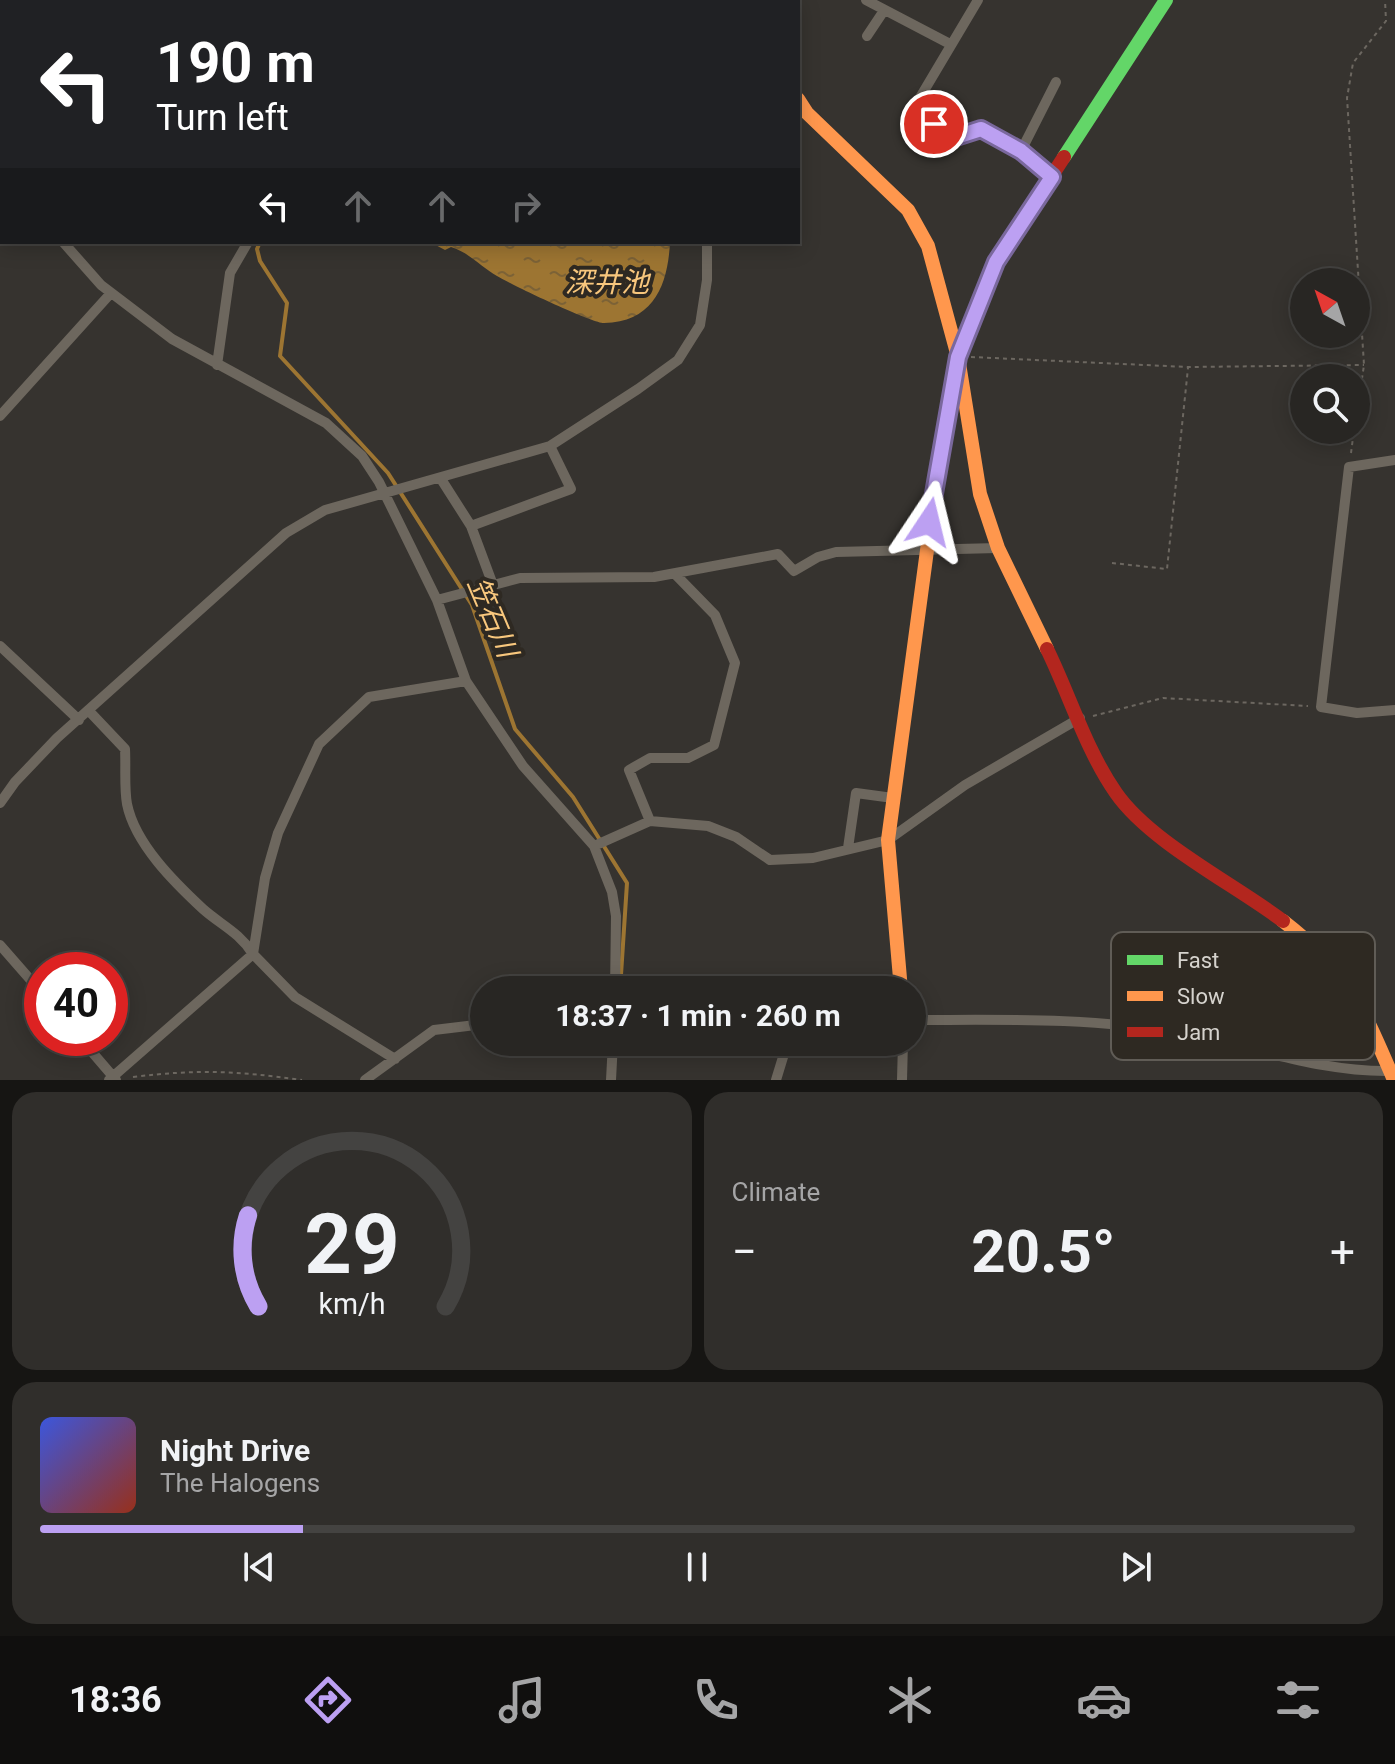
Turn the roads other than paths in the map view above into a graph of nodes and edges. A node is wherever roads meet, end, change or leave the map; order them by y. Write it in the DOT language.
graph roads {
  1 [pos="866,0"];
  2 [pos="978,0"];
  3 [pos="1166,0"];
  4 [pos="883,12"];
  5 [pos="867,36"];
  6 [pos="950,44"];
  7 [pos="1056,82"];
  8 [pos="800,102"];
  9 [pos="1021,151"];
  10 [pos="1052,177"];
  11 [pos="65,244"];
  12 [pos="247,244"];
  13 [pos="707,244"];
  14 [pos="111,293"];
  15 [pos="958,357"];
  16 [pos="217,365"];
  17 [pos="0,416"];
  18 [pos="550,446"];
  19 [pos="1395,460"];
  20 [pos="441,479"];
  21 [pos="385,495"];
  22 [pos="471,526"];
  23 [pos="998,548"];
  24 [pos="925,550"];
  25 [pos="675,574"];
  26 [pos="493,585"];
  27 [pos="437,600"];
  28 [pos="0,646"];
  29 [pos="466,681"];
  30 [pos="1395,710"];
  31 [pos="89,711"];
  32 [pos="1080,718"];
  33 [pos="79,720"];
  34 [pos="893,798"];
  35 [pos="0,803"];
  36 [pos="650,821"];
  37 [pos="888,840"];
  38 [pos="594,846"];
  39 [pos="848,848"];
  40 [pos="1295,932"];
  41 [pos="0,945"];
  42 [pos="253,954"];
  43 [pos="24,972"];
  44 [pos="615,976"];
  45 [pos="900,976"];
  46 [pos="926,1020"];
  47 [pos="1111,1025"];
  48 [pos="470,1026"];
  49 [pos="1375,1032"];
  50 [pos="94,1056"];
  51 [pos="612,1056"];
  52 [pos="783,1056"];
  53 [pos="903,1056"];
  54 [pos="395,1059"];
  55 [pos="1288,1060"];
  56 [pos="1390,1074"];
  57 [pos="113,1079"];
  58 [pos="365,1080"];
  59 [pos="611,1080"];
  60 [pos="776,1080"];
  61 [pos="902,1080"];
  1 -- 4 [label="street"];
  2 -- 6 [label="street"];
  3 -- 10 [label="street"];
  4 -- 5 [label="street"];
  4 -- 6 [label="street"];
  6 -- 9 [label="street"];
  7 -- 9 [label="street"];
  8 -- 15 [label="street"];
  9 -- 10 [label="street"];
  10 -- 15 [label="street"];
  11 -- 14 [label="street"];
  12 -- 16 [label="street"];
  13 -- 18 [label="street"];
  14 -- 16 [label="street"];
  14 -- 17 [label="street"];
  15 -- 23 [label="street"];
  15 -- 24 [label="street"];
  16 -- 21 [label="street"];
  18 -- 20 [label="street"];
  18 -- 22 [label="street"];
  19 -- 30 [label="street"];
  20 -- 21 [label="street"];
  20 -- 22 [label="street"];
  21 -- 27 [label="street"];
  21 -- 31 [label="street"];
  22 -- 26 [label="street"];
  23 -- 24 [label="street"];
  23 -- 32 [label="street"];
  24 -- 25 [label="street"];
  24 -- 34 [label="street"];
  25 -- 26 [label="street"];
  25 -- 36 [label="street"];
  26 -- 27 [label="street"];
  27 -- 29 [label="street"];
  28 -- 33 [label="street"];
  29 -- 38 [label="street"];
  29 -- 42 [label="street"];
  31 -- 33 [label="street"];
  31 -- 42 [label="street"];
  32 -- 37 [label="street"];
  32 -- 40 [label="street"];
  33 -- 35 [label="street"];
  34 -- 37 [label="street"];
  34 -- 39 [label="street"];
  36 -- 38 [label="street"];
  36 -- 39 [label="street"];
  37 -- 39 [label="street"];
  37 -- 45 [label="street"];
  38 -- 44 [label="street"];
  41 -- 43 [label="street"];
  42 -- 54 [label="street"];
  42 -- 57 [label="street"];
  46 -- 47 [label="street"];
  48 -- 54 [label="street"];
  49 -- 56 [label="street"];
  50 -- 57 [label="street"];
  51 -- 59 [label="street"];
  52 -- 60 [label="street"];
  53 -- 61 [label="street"];
  54 -- 58 [label="street"];
  55 -- 56 [label="street"];
}
